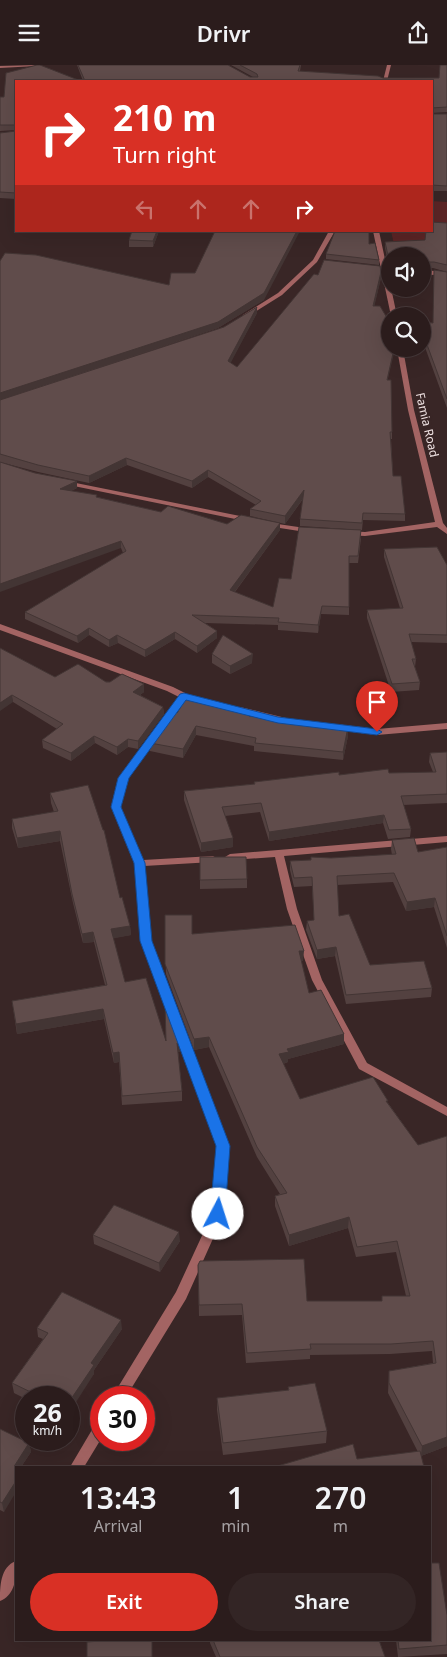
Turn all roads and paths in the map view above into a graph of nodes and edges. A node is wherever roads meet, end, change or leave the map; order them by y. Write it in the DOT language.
graph roads {
  1 [pos="36,65"];
  2 [pos="389,65"];
  3 [pos="0,67"];
  4 [pos="386,80"];
  5 [pos="331,232"];
  6 [pos="376,232"];
  7 [pos="381,249"];
  8 [pos="315,261"];
  9 [pos="323,262"];
  10 [pos="376,269"];
  11 [pos="381,269"];
  12 [pos="431,273"];
  13 [pos="447,274"];
  14 [pos="238,321"];
  15 [pos="401,357"];
  16 [pos="55,480"];
  17 [pos="439,524"];
  18 [pos="317,531"];
  19 [pos="336,532"];
  20 [pos="447,532"];
  21 [pos="0,627"];
  22 [pos="184,697"];
  23 [pos="298,722"];
  24 [pos="328,726"];
  25 [pos="447,726"];
  26 [pos="447,839"];
  27 [pos="279,854"];
  28 [pos="139,863"];
  29 [pos="447,1112"];
  30 [pos="126,1386"];
  31 [pos="90,1445"];
  32 [pos="77,1466"];
  33 [pos="15,1569"];
  34 [pos="0,1595"];
  1 -- 3 [label="street"];
  2 -- 4 [label="street"];
  5 -- 8 [label="street"];
  6 -- 7 [label="street"];
  8 -- 9 [label="street"];
  8 -- 14 [label="street"];
  10 -- 11 [label="street"];
  12 -- 13 [label="street"];
  15 -- 17 [label="street, Famia Road"];
  16 -- 18 [label="street"];
  17 -- 19 [label="street"];
  17 -- 20 [label="street"];
  21 -- 22 [label="street"];
  22 -- 23 [label="street"];
  22 -- 28 [label="street"];
  24 -- 25 [label="street"];
  26 -- 27 [label="street"];
  27 -- 28 [label="street"];
  27 -- 29 [label="street"];
  28 -- 30 [label="street"];
  31 -- 32 [label="street"];
  33 -- 34 [label="street"];
}
